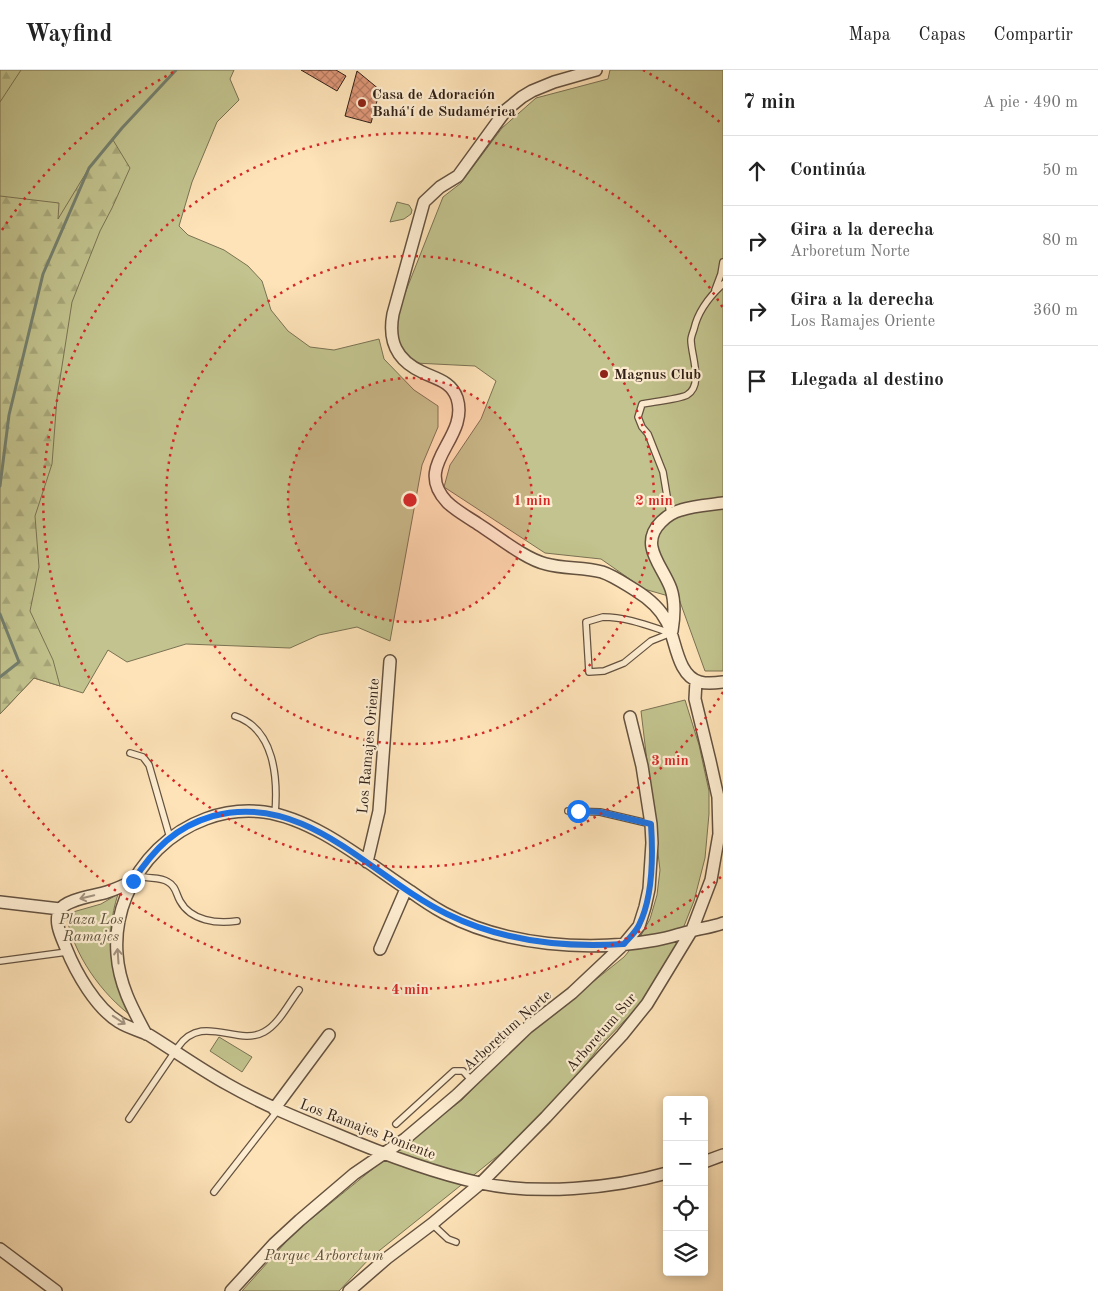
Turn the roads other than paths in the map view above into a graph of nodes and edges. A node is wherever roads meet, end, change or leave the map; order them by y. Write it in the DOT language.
graph roads {
  1 [pos="596,70"];
  2 [pos="723,262"];
  3 [pos="723,284"];
  4 [pos="714,292"];
  5 [pos="723,503"];
  6 [pos="670,514"];
  7 [pos="672,633"];
  8 [pos="390,661"];
  9 [pos="696,681"];
  10 [pos="723,682"];
  11 [pos="235,716"];
  12 [pos="630,718"];
  13 [pos="130,753"];
  14 [pos="568,811"];
  15 [pos="274,814"];
  16 [pos="651,824"];
  17 [pos="170,838"];
  18 [pos="367,862"];
  19 [pos="135,878"];
  20 [pos="406,889"];
  21 [pos="0,902"];
  22 [pos="60,909"];
  23 [pos="237,921"];
  24 [pos="723,923"];
  25 [pos="692,930"];
  26 [pos="624,944"];
  27 [pos="380,949"];
  28 [pos="67,952"];
  29 [pos="0,961"];
  30 [pos="298,990"];
  31 [pos="146,1034"];
  32 [pos="329,1035"];
  33 [pos="175,1052"];
  34 [pos="472,1081"];
  35 [pos="276,1109"];
  36 [pos="129,1119"];
  37 [pos="396,1124"];
  38 [pos="383,1154"];
  39 [pos="723,1155"];
  40 [pos="708,1161"];
  41 [pos="663,1174"];
  42 [pos="481,1183"];
  43 [pos="214,1192"];
  44 [pos="432,1224"];
  45 [pos="456,1242"];
  46 [pos="0,1249"];
  47 [pos="56,1291"];
  48 [pos="231,1291"];
  49 [pos="349,1291"];
  1 -- 7 [label="street"];
  2 -- 4 [label="lane"];
  3 -- 4 [label="lane"];
  4 -- 6 [label="lane"];
  5 -- 6 [label="street"];
  6 -- 7 [label="street"];
  7 -- 7 [label="lane"];
  7 -- 9 [label="street"];
  8 -- 18 [label="street, Los Ramajes Oriente"];
  9 -- 10 [label="street"];
  9 -- 25 [label="street, Arboretum Sur"];
  11 -- 15 [label="lane"];
  12 -- 16 [label="street, Arboretum Norte"];
  13 -- 17 [label="lane"];
  14 -- 16 [label="lane"];
  15 -- 17 [label="street"];
  15 -- 18 [label="street"];
  16 -- 26 [label="street, Arboretum Norte"];
  17 -- 19 [label="street"];
  18 -- 20 [label="street"];
  19 -- 22 [label="street, one-way"];
  19 -- 23 [label="lane"];
  31 -- 19 [label="street, one-way"];
  20 -- 26 [label="street"];
  20 -- 27 [label="street"];
  21 -- 22 [label="street"];
  22 -- 28 [label="street, Los Ramajes Poniente"];
  24 -- 25 [label="street"];
  25 -- 26 [label="street"];
  25 -- 42 [label="street, Arboretum Sur"];
  26 -- 34 [label="street, Arboretum Norte"];
  28 -- 29 [label="lane"];
  28 -- 31 [label="street, Los Ramajes Poniente, one-way"];
  30 -- 33 [label="lane"];
  31 -- 33 [label="street, Los Ramajes Poniente"];
  32 -- 35 [label="street, Los Ramajes Poniente"];
  33 -- 35 [label="street, Los Ramajes Poniente"];
  33 -- 36 [label="lane"];
  34 -- 37 [label="lane"];
  34 -- 38 [label="street, Arboretum Norte"];
  35 -- 38 [label="street, Los Ramajes Poniente"];
  35 -- 43 [label="lane"];
  38 -- 42 [label="street, Los Ramajes Poniente"];
  38 -- 48 [label="street, Arboretum Norte"];
  39 -- 40 [label="street"];
  41 -- 42 [label="street, Los Ramajes Poniente"];
  42 -- 44 [label="street, Arboretum Sur"];
  44 -- 45 [label="lane"];
  44 -- 49 [label="street, Arboretum Sur"];
  46 -- 47 [label="street"];
}
